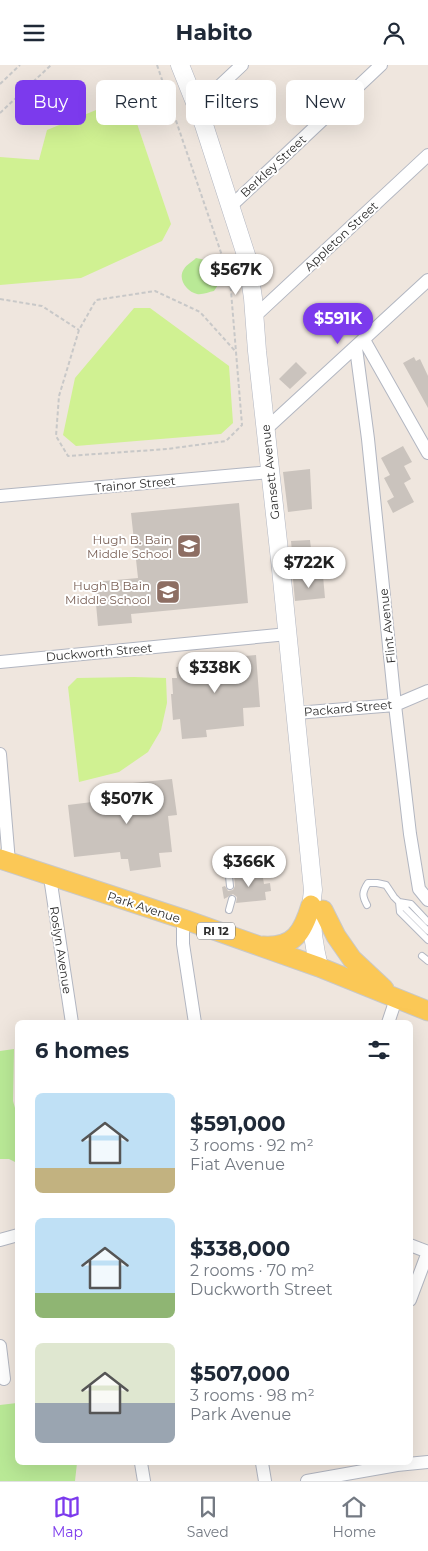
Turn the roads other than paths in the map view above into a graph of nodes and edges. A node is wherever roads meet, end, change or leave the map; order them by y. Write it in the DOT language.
graph roads {
  1 [pos="180,65"];
  2 [pos="242,65"];
  3 [pos="381,65"];
  4 [pos="226,80"];
  5 [pos="186,81"];
  6 [pos="202,125"];
  7 [pos="428,155"];
  8 [pos="231,206"];
  9 [pos="428,280"];
  10 [pos="254,317"];
  11 [pos="360,344"];
  12 [pos="266,429"];
  13 [pos="428,453"];
  14 [pos="270,472"];
  15 [pos="0,496"];
  16 [pos="288,635"];
  17 [pos="0,662"];
  18 [pos="428,691"];
  19 [pos="395,705"];
  20 [pos="296,713"];
  21 [pos="0,754"];
  22 [pos="5,861"];
  23 [pos="228,867"];
  24 [pos="50,877"];
  25 [pos="230,886"];
  26 [pos="232,899"];
  27 [pos="428,900"];
  28 [pos="316,902"];
  29 [pos="399,902"];
  30 [pos="368,905"];
  31 [pos="229,910"];
  32 [pos="183,919"];
  33 [pos="428,922"];
  34 [pos="428,931"];
  35 [pos="428,940"];
  36 [pos="258,946"];
  37 [pos="422,956"];
  38 [pos="428,961"];
  39 [pos="319,967"];
  40 [pos="396,999"];
  41 [pos="428,1011"];
  42 [pos="72,1020"];
  43 [pos="195,1020"];
  44 [pos="389,1020"];
  45 [pos="15,1236"];
  46 [pos="0,1240"];
  47 [pos="413,1246"];
  48 [pos="428,1252"];
  49 [pos="413,1292"];
  50 [pos="0,1346"];
  51 [pos="4,1379"];
  52 [pos="428,1462"];
  53 [pos="413,1463"];
  54 [pos="141,1465"];
  55 [pos="262,1465"];
  56 [pos="397,1465"];
  57 [pos="349,1468"];
  58 [pos="144,1481"];
  59 [pos="265,1481"];
  60 [pos="307,1481"];
  1 -- 5 [label="main road, Gansett Avenue"];
  2 -- 4 [label="street"];
  3 -- 8 [label="street, Berkley Street"];
  6 -- 8 [label="main road, Gansett Avenue"];
  7 -- 10 [label="street, Appleton Street"];
  8 -- 10 [label="main road, Gansett Avenue"];
  9 -- 11 [label="street"];
  10 -- 12 [label="main road, Gansett Avenue"];
  11 -- 12 [label="street"];
  11 -- 13 [label="street"];
  11 -- 19 [label="street, Flint Avenue"];
  12 -- 14 [label="main road, Gansett Avenue"];
  14 -- 15 [label="street, Trainor Street"];
  14 -- 16 [label="main road, Gansett Avenue"];
  16 -- 17 [label="street, Duckworth Street"];
  16 -- 20 [label="main road, Gansett Avenue"];
  18 -- 19 [label="street, Packard Street"];
  19 -- 20 [label="street, Packard Street"];
  19 -- 27 [label="street, Flint Avenue"];
  20 -- 28 [label="main road, Gansett Avenue"];
  21 -- 22 [label="street"];
  22 -- 24 [label="main road, Park Avenue / RI 12"];
  23 -- 25 [label="lane"];
  24 -- 32 [label="main road, Park Avenue / RI 12"];
  24 -- 42 [label="street, Roslyn Avenue"];
  26 -- 31 [label="lane"];
  28 -- 36 [label="main road"];
  28 -- 39 [label="main road, Gansett Avenue"];
  28 -- 40 [label="main road"];
  29 -- 30 [label="lane"];
  29 -- 33 [label="lane"];
  29 -- 34 [label="lane"];
  29 -- 35 [label="lane"];
  32 -- 36 [label="main road, Park Avenue / RI 12"];
  32 -- 43 [label="street"];
  36 -- 39 [label="main road, Park Avenue / RI 12"];
  37 -- 38 [label="lane"];
  39 -- 40 [label="main road, Park Avenue / RI 12"];
  40 -- 41 [label="main road, Park Avenue / RI 12"];
  40 -- 44 [label="street"];
  45 -- 46 [label="street"];
  47 -- 48 [label="street"];
  48 -- 49 [label="street"];
  50 -- 51 [label="street"];
  52 -- 53 [label="street"];
  54 -- 58 [label="street"];
  55 -- 59 [label="street"];
  56 -- 57 [label="street"];
  57 -- 60 [label="street"];
}
